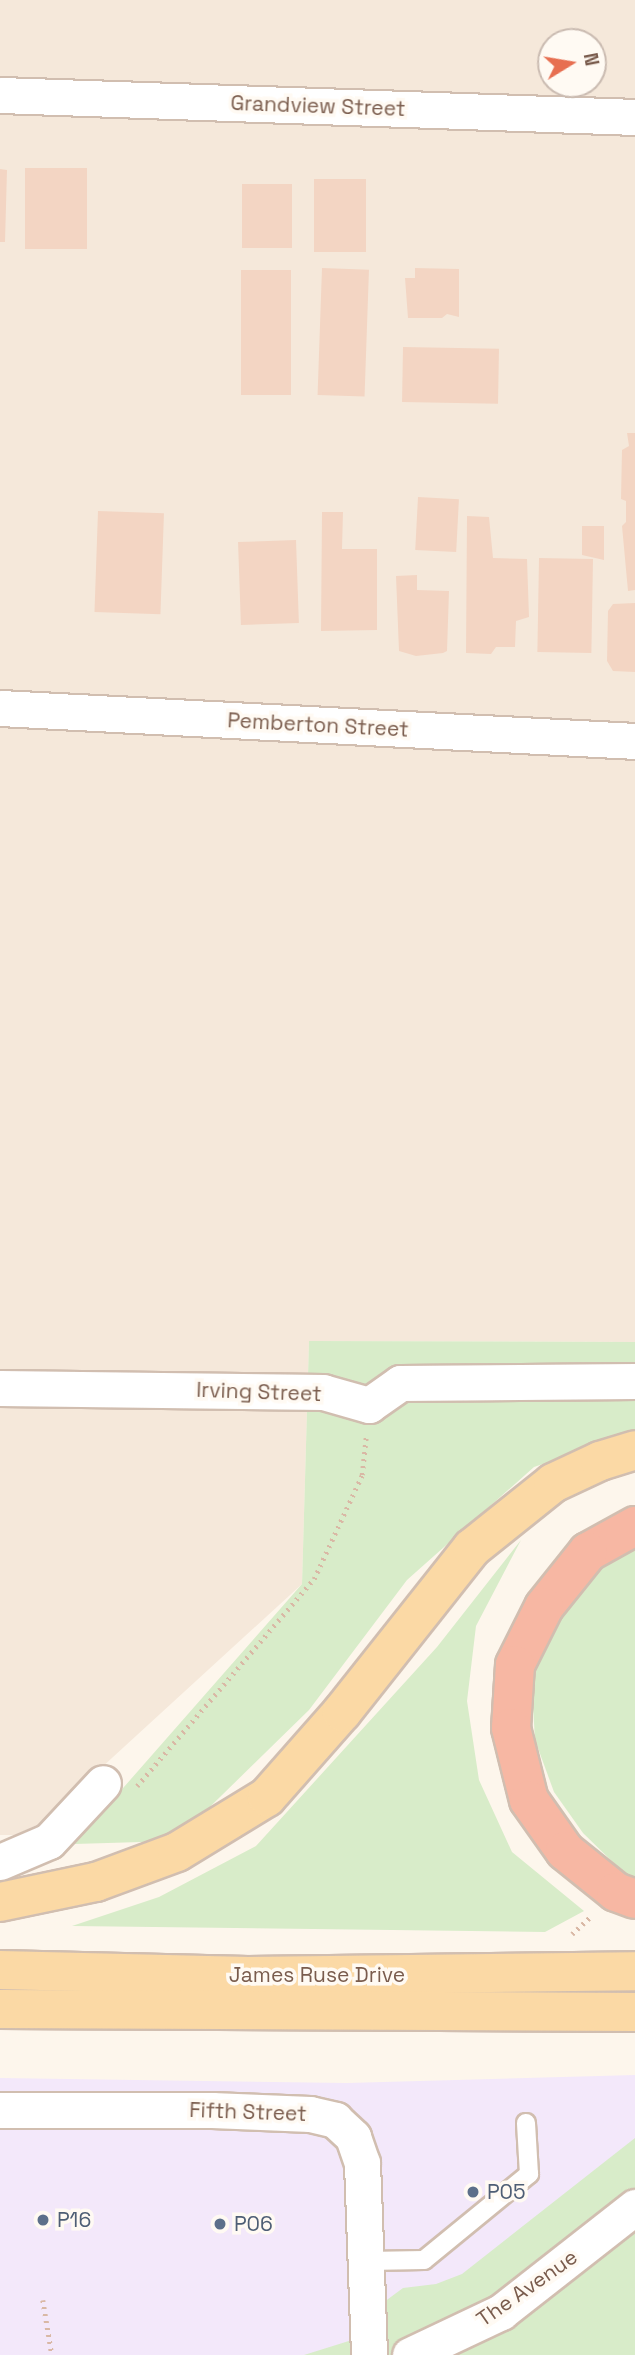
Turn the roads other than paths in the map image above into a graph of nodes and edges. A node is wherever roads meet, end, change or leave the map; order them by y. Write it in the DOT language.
graph roads {
  1 [pos="0,94"];
  2 [pos="635,117"];
  3 [pos="0,708"];
  4 [pos="635,741"];
  5 [pos="635,1381"];
  6 [pos="0,1388"];
  7 [pos="635,1450"];
  8 [pos="635,1526"];
  9 [pos="103,1783"];
  10 [pos="0,1862"];
  11 [pos="635,1899"];
  12 [pos="0,1902"];
  13 [pos="0,1970"];
  14 [pos="635,1971"];
  15 [pos="0,2010"];
  16 [pos="635,2012"];
  17 [pos="0,2110"];
  18 [pos="526,2123"];
  19 [pos="635,2207"];
  20 [pos="367,2261"];
  21 [pos="369,2355"];
  22 [pos="410,2355"];
  1 -- 2 [label="street, Grandview Street"];
  3 -- 4 [label="street, Pemberton Street"];
  5 -- 6 [label="street, Irving Street"];
  7 -- 12 [label="main road"];
  8 -- 11 [label="highway"];
  9 -- 10 [label="street"];
  13 -- 14 [label="main road, James Ruse Drive"];
  15 -- 16 [label="main road, James Ruse Drive"];
  17 -- 20 [label="street, Fifth Street"];
  18 -- 20 [label="lane"];
  19 -- 22 [label="street, The Avenue"];
  20 -- 21 [label="street, Fifth Street"];
}
